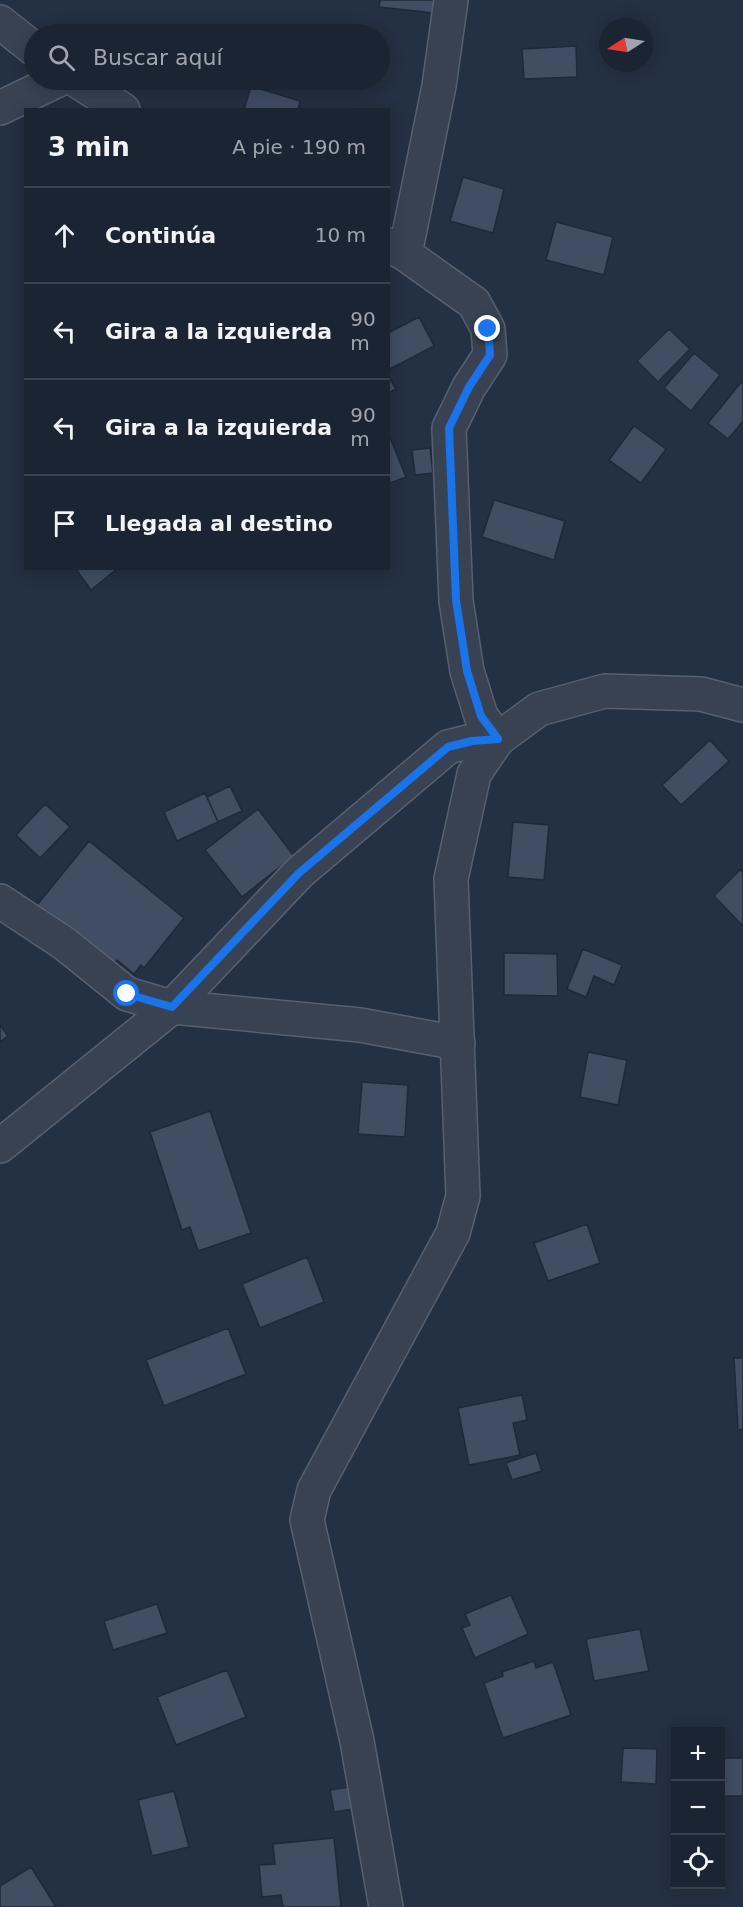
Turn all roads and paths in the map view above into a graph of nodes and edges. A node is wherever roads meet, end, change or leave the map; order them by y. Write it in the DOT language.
graph roads {
  1 [pos="450,0"];
  2 [pos="0,22"];
  3 [pos="24,41"];
  4 [pos="37,90"];
  5 [pos="92,90"];
  6 [pos="0,108"];
  7 [pos="120,108"];
  8 [pos="397,250"];
  9 [pos="743,705"];
  10 [pos="498,739"];
  11 [pos="0,901"];
  12 [pos="172,1007"];
  13 [pos="458,1043"];
  14 [pos="0,1146"];
  15 [pos="386,1907"];
  1 -- 8 [label="street"];
  2 -- 3 [label="street"];
  4 -- 6 [label="street"];
  5 -- 7 [label="street"];
  8 -- 10 [label="street"];
  9 -- 10 [label="street"];
  10 -- 12 [label="street"];
  10 -- 13 [label="street"];
  11 -- 12 [label="street"];
  12 -- 13 [label="street"];
  12 -- 14 [label="street"];
  13 -- 15 [label="street"];
}
